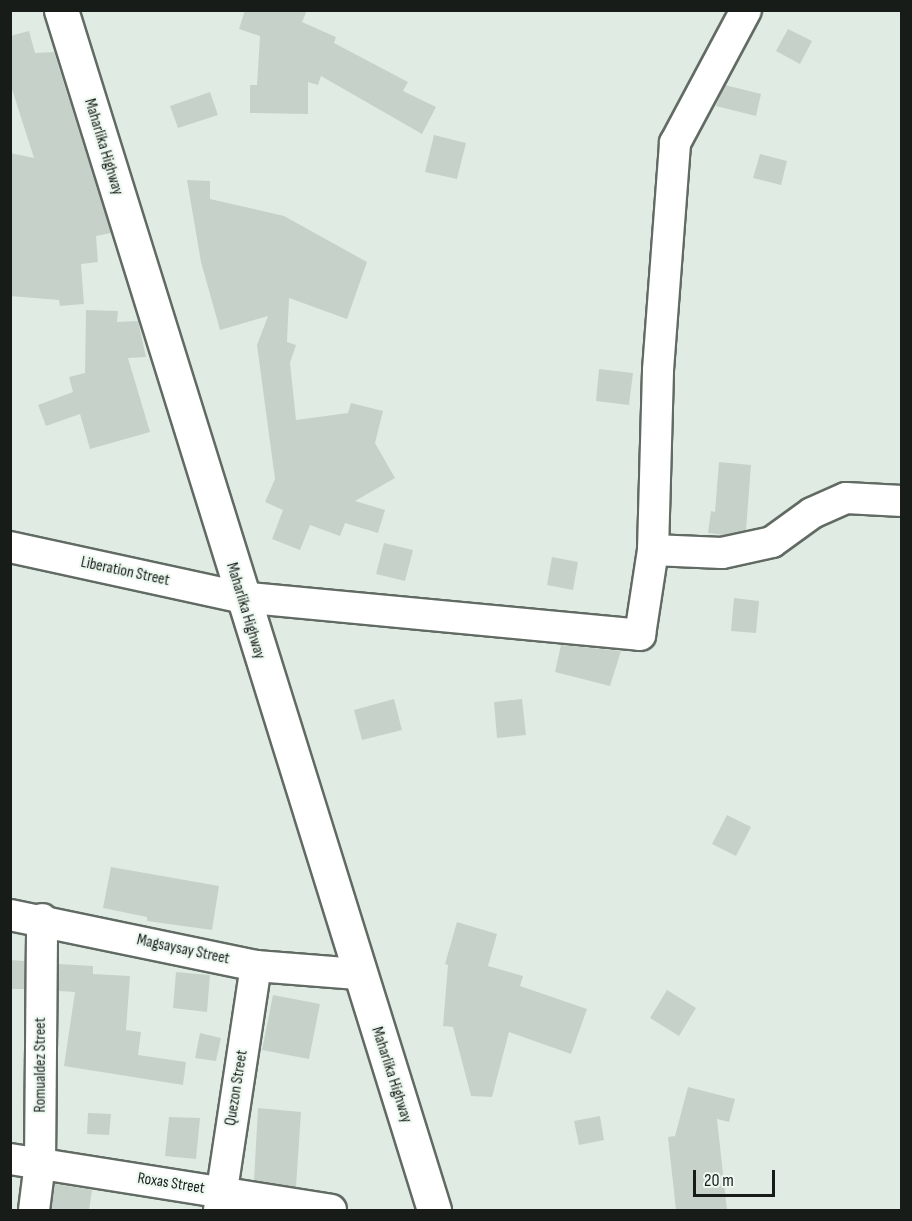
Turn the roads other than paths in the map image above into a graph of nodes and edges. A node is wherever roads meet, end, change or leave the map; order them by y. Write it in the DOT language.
graph roads {
  1 [pos="61,10"];
  2 [pos="746,10"];
  3 [pos="902,501"];
  4 [pos="10,547"];
  5 [pos="653,550"];
  6 [pos="240,597"];
  7 [pos="10,915"];
  8 [pos="42,919"];
  9 [pos="256,966"];
  10 [pos="358,974"];
  11 [pos="10,1159"];
  12 [pos="40,1163"];
  13 [pos="220,1201"];
  14 [pos="34,1210"];
  15 [pos="331,1210"];
  16 [pos="434,1210"];
  1 -- 6 [label="highway, Maharlika Highway"];
  2 -- 5 [label="street"];
  3 -- 5 [label="street"];
  4 -- 6 [label="street, Liberation Street"];
  5 -- 6 [label="street, Liberation Street"];
  6 -- 10 [label="highway, Maharlika Highway"];
  7 -- 8 [label="street, Magsaysay Street"];
  8 -- 9 [label="street, Magsaysay Street"];
  8 -- 12 [label="street, Romualdez Street"];
  9 -- 10 [label="street, Magsaysay Street"];
  9 -- 13 [label="street, Quezon Street"];
  10 -- 16 [label="highway, Maharlika Highway"];
  11 -- 12 [label="street, Roxas Street"];
  12 -- 13 [label="street, Roxas Street"];
  12 -- 14 [label="street, Romualdez Street"];
  13 -- 15 [label="street, Roxas Street"];
}
